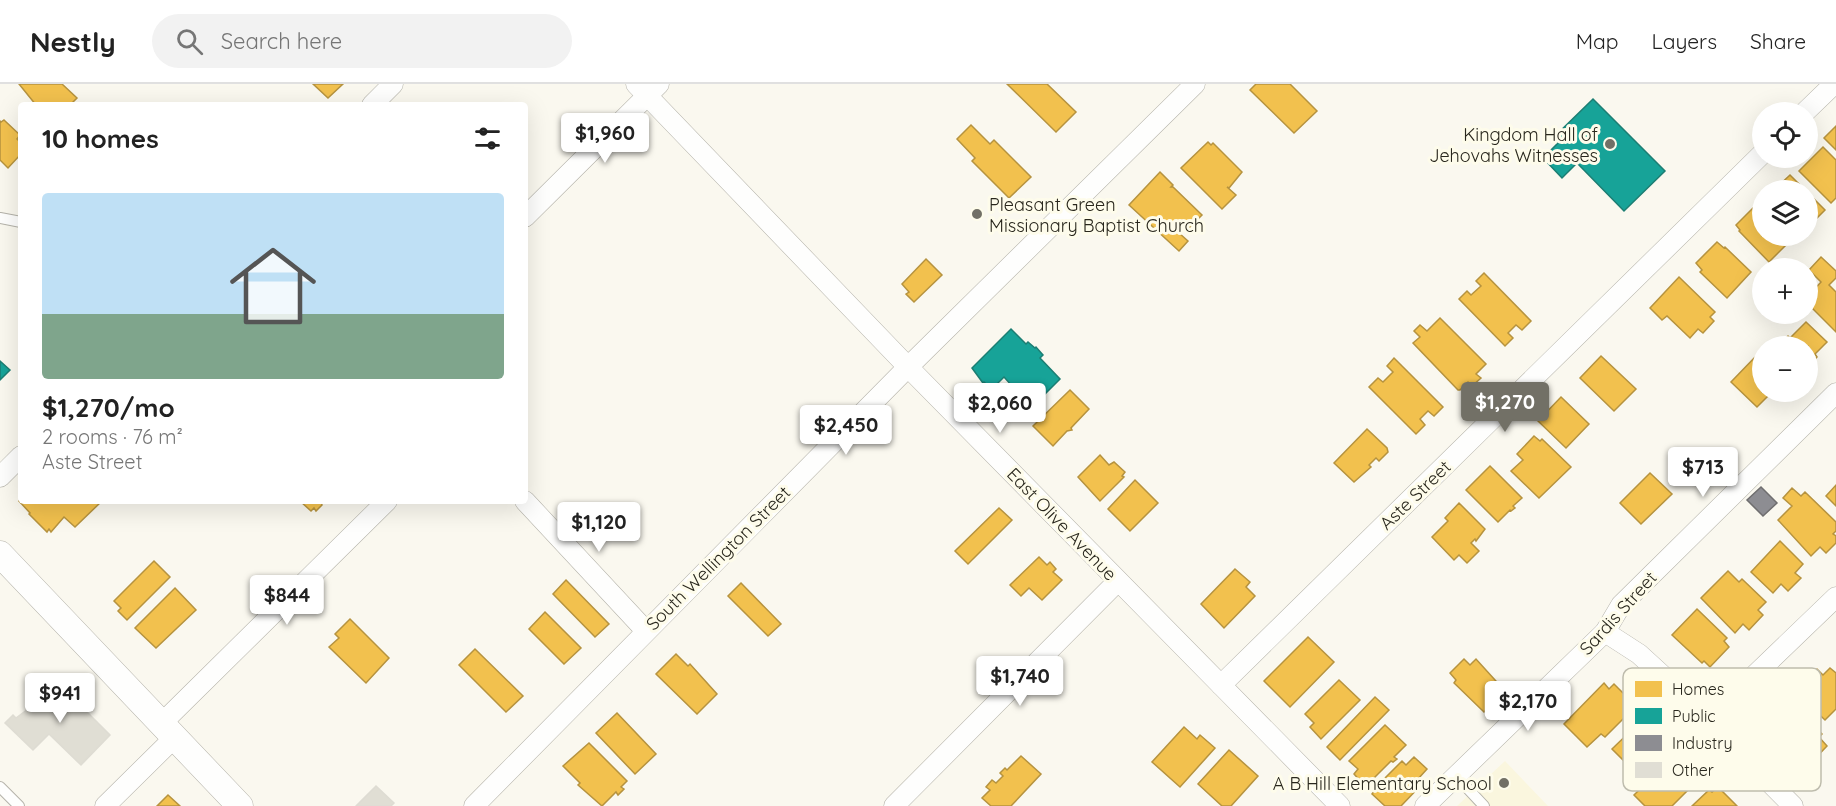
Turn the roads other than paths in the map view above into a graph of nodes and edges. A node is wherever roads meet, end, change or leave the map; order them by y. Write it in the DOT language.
graph roads {
  1 [pos="393,84"];
  2 [pos="1195,84"];
  3 [pos="1834,84"];
  4 [pos="648,88"];
  5 [pos="375,102"];
  6 [pos="1815,102"];
  7 [pos="1752,164"];
  8 [pos="528,214"];
  9 [pos="0,218"];
  10 [pos="18,221"];
  11 [pos="908,367"];
  12 [pos="1836,393"];
  13 [pos="18,459"];
  14 [pos="0,477"];
  15 [pos="384,504"];
  16 [pos="528,504"];
  17 [pos="0,554"];
  18 [pos="1118,581"];
  19 [pos="1836,597"];
  20 [pos="646,631"];
  21 [pos="1605,632"];
  22 [pos="1654,668"];
  23 [pos="1762,668"];
  24 [pos="1221,685"];
  25 [pos="167,731"];
  26 [pos="1455,776"];
  27 [pos="0,787"];
  28 [pos="1778,791"];
  29 [pos="19,806"];
  30 [pos="105,806"];
  31 [pos="240,806"];
  32 [pos="474,806"];
  33 [pos="894,806"];
  34 [pos="1340,806"];
  35 [pos="1425,806"];
  36 [pos="1484,806"];
  37 [pos="1793,806"];
  1 -- 5 [label="street"];
  2 -- 11 [label="street, South Wellington Street"];
  3 -- 6 [label="street"];
  4 -- 8 [label="street"];
  4 -- 11 [label="street, East Olive Avenue"];
  7 -- 24 [label="street, Aste Street"];
  9 -- 10 [label="lane"];
  11 -- 18 [label="street, East Olive Avenue"];
  11 -- 20 [label="street, South Wellington Street"];
  12 -- 21 [label="street, Sardis Street"];
  13 -- 14 [label="street"];
  15 -- 25 [label="street"];
  16 -- 20 [label="street"];
  17 -- 25 [label="street"];
  18 -- 24 [label="street, East Olive Avenue"];
  18 -- 33 [label="street"];
  19 -- 23 [label="street"];
  20 -- 32 [label="street, South Wellington Street"];
  21 -- 22 [label="street"];
  21 -- 26 [label="street, Sardis Street"];
  24 -- 34 [label="street, East Olive Avenue"];
  25 -- 30 [label="street"];
  25 -- 31 [label="street"];
  26 -- 35 [label="street, Sardis Street"];
  26 -- 36 [label="lane"];
  27 -- 29 [label="lane"];
  28 -- 37 [label="street"];
}
